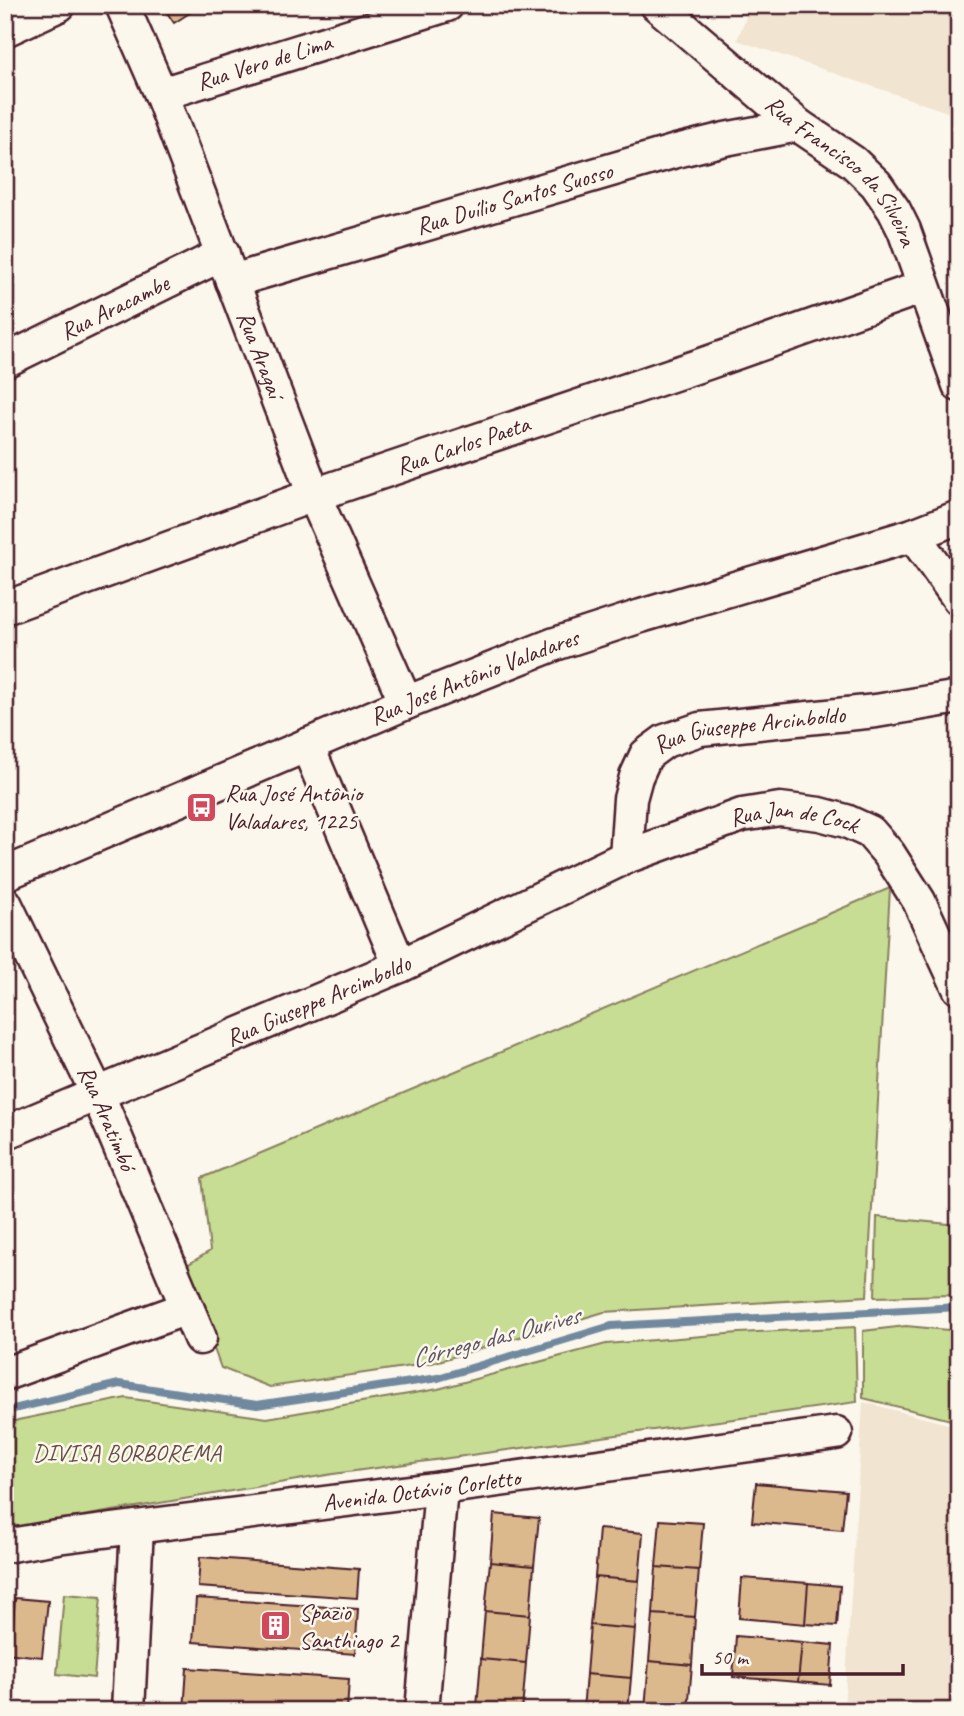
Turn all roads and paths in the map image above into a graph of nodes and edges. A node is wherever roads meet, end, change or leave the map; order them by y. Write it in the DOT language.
graph roads {
  1 [pos="59,5"];
  2 [pos="122,5"];
  3 [pos="447,5"];
  4 [pos="657,5"];
  5 [pos="5,30"];
  6 [pos="161,94"];
  7 [pos="798,125"];
  8 [pos="227,268"];
  9 [pos="923,287"];
  10 [pos="5,361"];
  11 [pos="959,385"];
  12 [pos="314,495"];
  13 [pos="959,517"];
  14 [pos="913,535"];
  15 [pos="959,599"];
  16 [pos="5,608"];
  17 [pos="959,697"];
  18 [pos="406,703"];
  19 [pos="307,745"];
  20 [pos="626,857"];
  21 [pos="5,874"];
  22 [pos="5,902"];
  23 [pos="400,965"];
  24 [pos="959,988"];
  25 [pos="98,1095"];
  26 [pos="5,1133"];
  27 [pos="187,1308"];
  28 [pos="200,1338"];
  29 [pos="5,1374"];
  30 [pos="836,1433"];
  31 [pos="441,1488"];
  32 [pos="138,1527"];
  33 [pos="5,1546"];
  34 [pos="128,1711"];
  35 [pos="422,1711"];
  1 -- 5 [label="street"];
  2 -- 6 [label="street, Rua Aragaí"];
  3 -- 6 [label="street, Rua Vero de Lima"];
  4 -- 7 [label="street, Rua Francisco da Silveira"];
  6 -- 8 [label="street, Rua Aragaí"];
  7 -- 8 [label="street, Rua Duílio Santos Suosso"];
  7 -- 9 [label="street, Rua Francisco da Silveira"];
  8 -- 10 [label="street, Rua Aracambe"];
  8 -- 12 [label="street, Rua Aragaí"];
  9 -- 11 [label="street, Rua Francisco da Silveira"];
  9 -- 12 [label="street, Rua Carlos Paeta"];
  12 -- 16 [label="street, Rua Carlos Paeta"];
  12 -- 18 [label="street, Rua Aragaí"];
  13 -- 14 [label="street, Rua José Antônio Valadares"];
  14 -- 15 [label="street"];
  14 -- 18 [label="street, Rua José Antônio Valadares"];
  17 -- 20 [label="street, Rua Giuseppe Arcinboldo"];
  18 -- 19 [label="street, Rua José Antônio Valadares"];
  19 -- 21 [label="street, Rua José Antônio Valadares"];
  19 -- 23 [label="street"];
  20 -- 23 [label="street, Rua Giuseppe Arcimboldo"];
  20 -- 24 [label="street, Rua Jan de Cock"];
  22 -- 25 [label="street, Rua Aratimbó"];
  23 -- 25 [label="street, Rua Giuseppe Arcimboldo"];
  25 -- 26 [label="street, Rua Giuseppe Arcimboldo"];
  25 -- 27 [label="street, Rua Aratimbó"];
  27 -- 28 [label="street, Rua Aratimbó"];
  27 -- 29 [label="street"];
  30 -- 31 [label="street, Avenida Octávio Corletto"];
  31 -- 32 [label="street, Avenida Octávio Corletto"];
  31 -- 35 [label="street"];
  32 -- 33 [label="street, Avenida Octávio Corletto"];
  32 -- 34 [label="street"];
}
